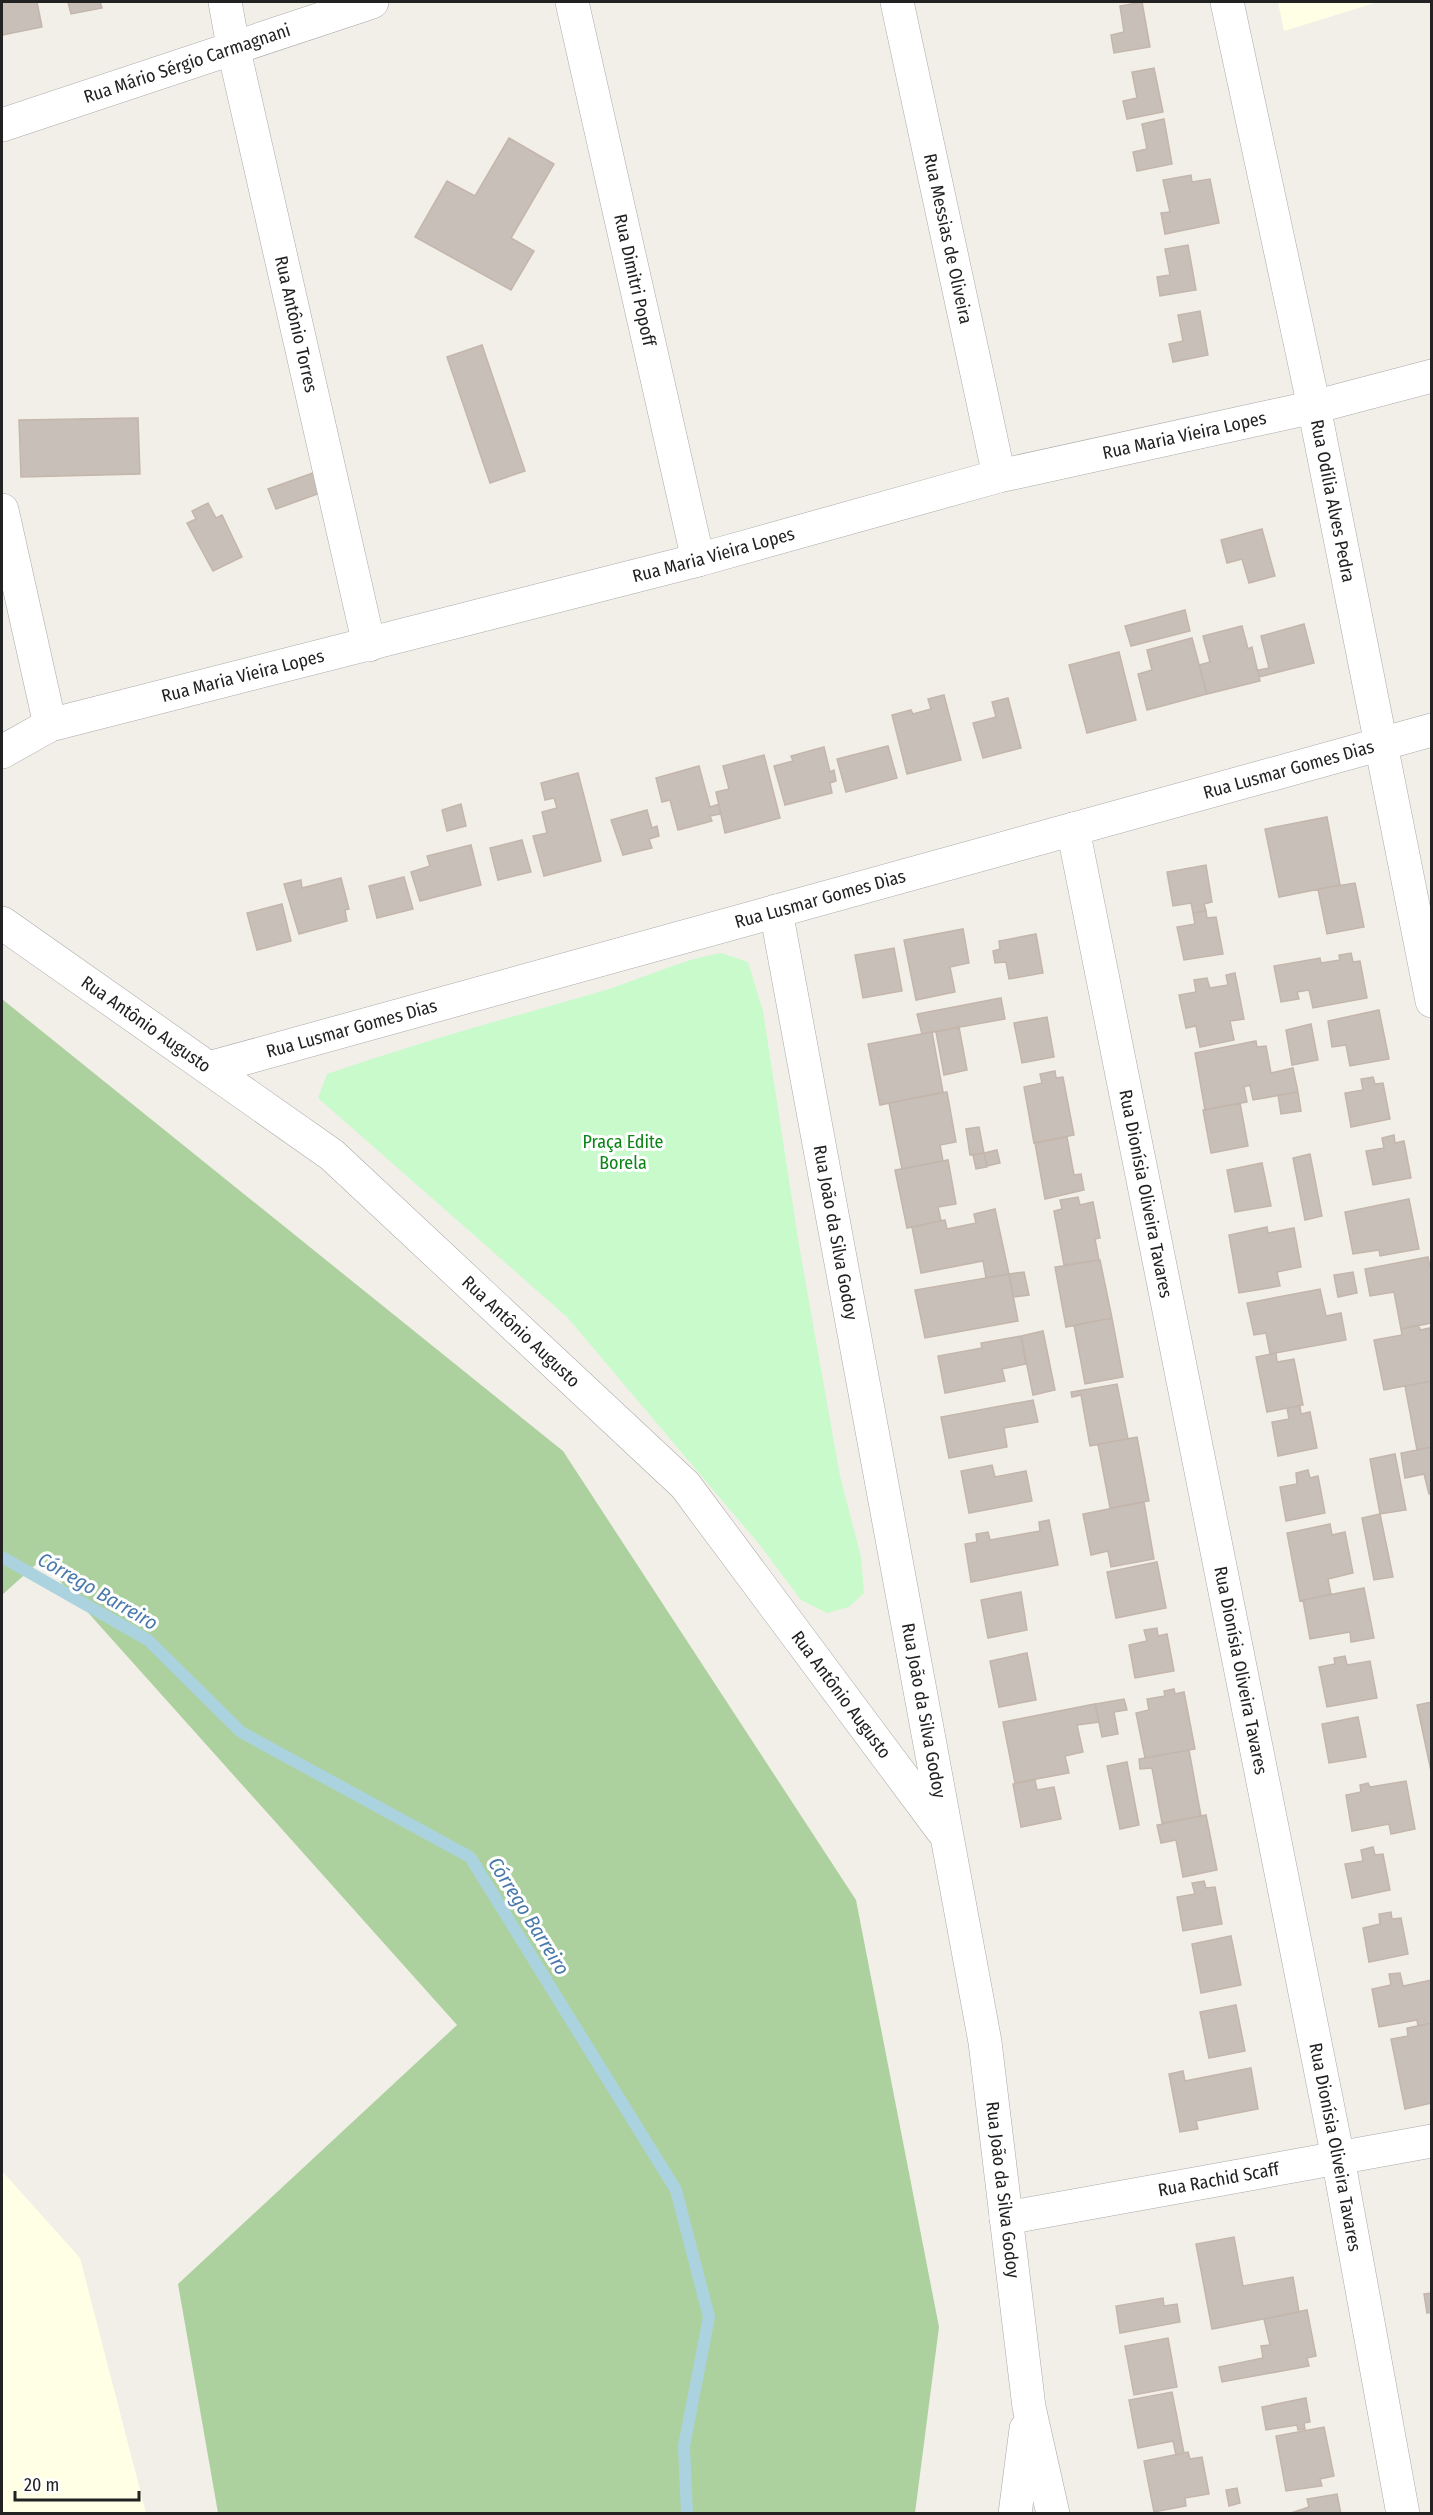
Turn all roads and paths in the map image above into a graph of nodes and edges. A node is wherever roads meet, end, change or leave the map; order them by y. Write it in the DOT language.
graph roads {
  1 [pos="225,2"];
  2 [pos="372,2"];
  3 [pos="572,2"];
  4 [pos="897,2"];
  5 [pos="1227,2"];
  6 [pos="233,46"];
  7 [pos="2,125"];
  8 [pos="1431,376"];
  9 [pos="1314,407"];
  10 [pos="999,476"];
  11 [pos="2,510"];
  12 [pos="698,560"];
  13 [pos="369,645"];
  14 [pos="50,725"];
  15 [pos="1431,730"];
  16 [pos="1381,744"];
  17 [pos="2,752"];
  18 [pos="1073,829"];
  19 [pos="776,911"];
  20 [pos="2,922"];
  21 [pos="1431,1000"];
  22 [pos="208,1068"];
  23 [pos="947,1836"];
  24 [pos="1431,2141"];
  25 [pos="1338,2158"];
  26 [pos="1006,2218"];
  27 [pos="1029,2407"];
  28 [pos="1015,2514"];
  29 [pos="1053,2514"];
  30 [pos="1403,2514"];
  1 -- 6 [label="street, Rua Antônio Torres"];
  2 -- 6 [label="street, Rua Mário Sérgio Carmagnani"];
  3 -- 12 [label="street, Rua Dimitri Popoff"];
  4 -- 10 [label="street, Rua Messias de Oliveira"];
  5 -- 9 [label="street, Rua Odília Alves Pedra"];
  6 -- 7 [label="street, Rua Mário Sérgio Carmagnani"];
  6 -- 13 [label="street, Rua Antônio Torres"];
  8 -- 9 [label="street, Rua Maria Vieira Lopes"];
  9 -- 10 [label="street, Rua Maria Vieira Lopes"];
  9 -- 16 [label="street, Rua Odília Alves Pedra"];
  10 -- 12 [label="street, Rua Maria Vieira Lopes"];
  11 -- 14 [label="street"];
  12 -- 13 [label="street, Rua Maria Vieira Lopes"];
  13 -- 14 [label="street, Rua Maria Vieira Lopes"];
  14 -- 17 [label="street, Rua Maria Vieira Lopes"];
  15 -- 16 [label="street, Rua Lusmar Gomes Dias"];
  16 -- 18 [label="street, Rua Lusmar Gomes Dias"];
  16 -- 21 [label="street, Rua Odília Alves Pedra"];
  18 -- 19 [label="street, Rua Lusmar Gomes Dias"];
  18 -- 25 [label="street, Rua Dionísia Oliveira Tavares"];
  19 -- 22 [label="street, Rua Lusmar Gomes Dias"];
  19 -- 23 [label="street, Rua João da Silva Godoy"];
  20 -- 22 [label="street, Rua Antônio Augusto"];
  22 -- 23 [label="street, Rua Antônio Augusto"];
  23 -- 26 [label="street, Rua João da Silva Godoy"];
  24 -- 25 [label="street, Rua Rachid Scaff"];
  25 -- 26 [label="street, Rua Rachid Scaff"];
  25 -- 30 [label="street, Rua Dionísia Oliveira Tavares"];
  26 -- 27 [label="street, Rua João da Silva Godoy"];
  27 -- 28 [label="street"];
  27 -- 29 [label="street, Rua João da Silva Godoy"];
}
